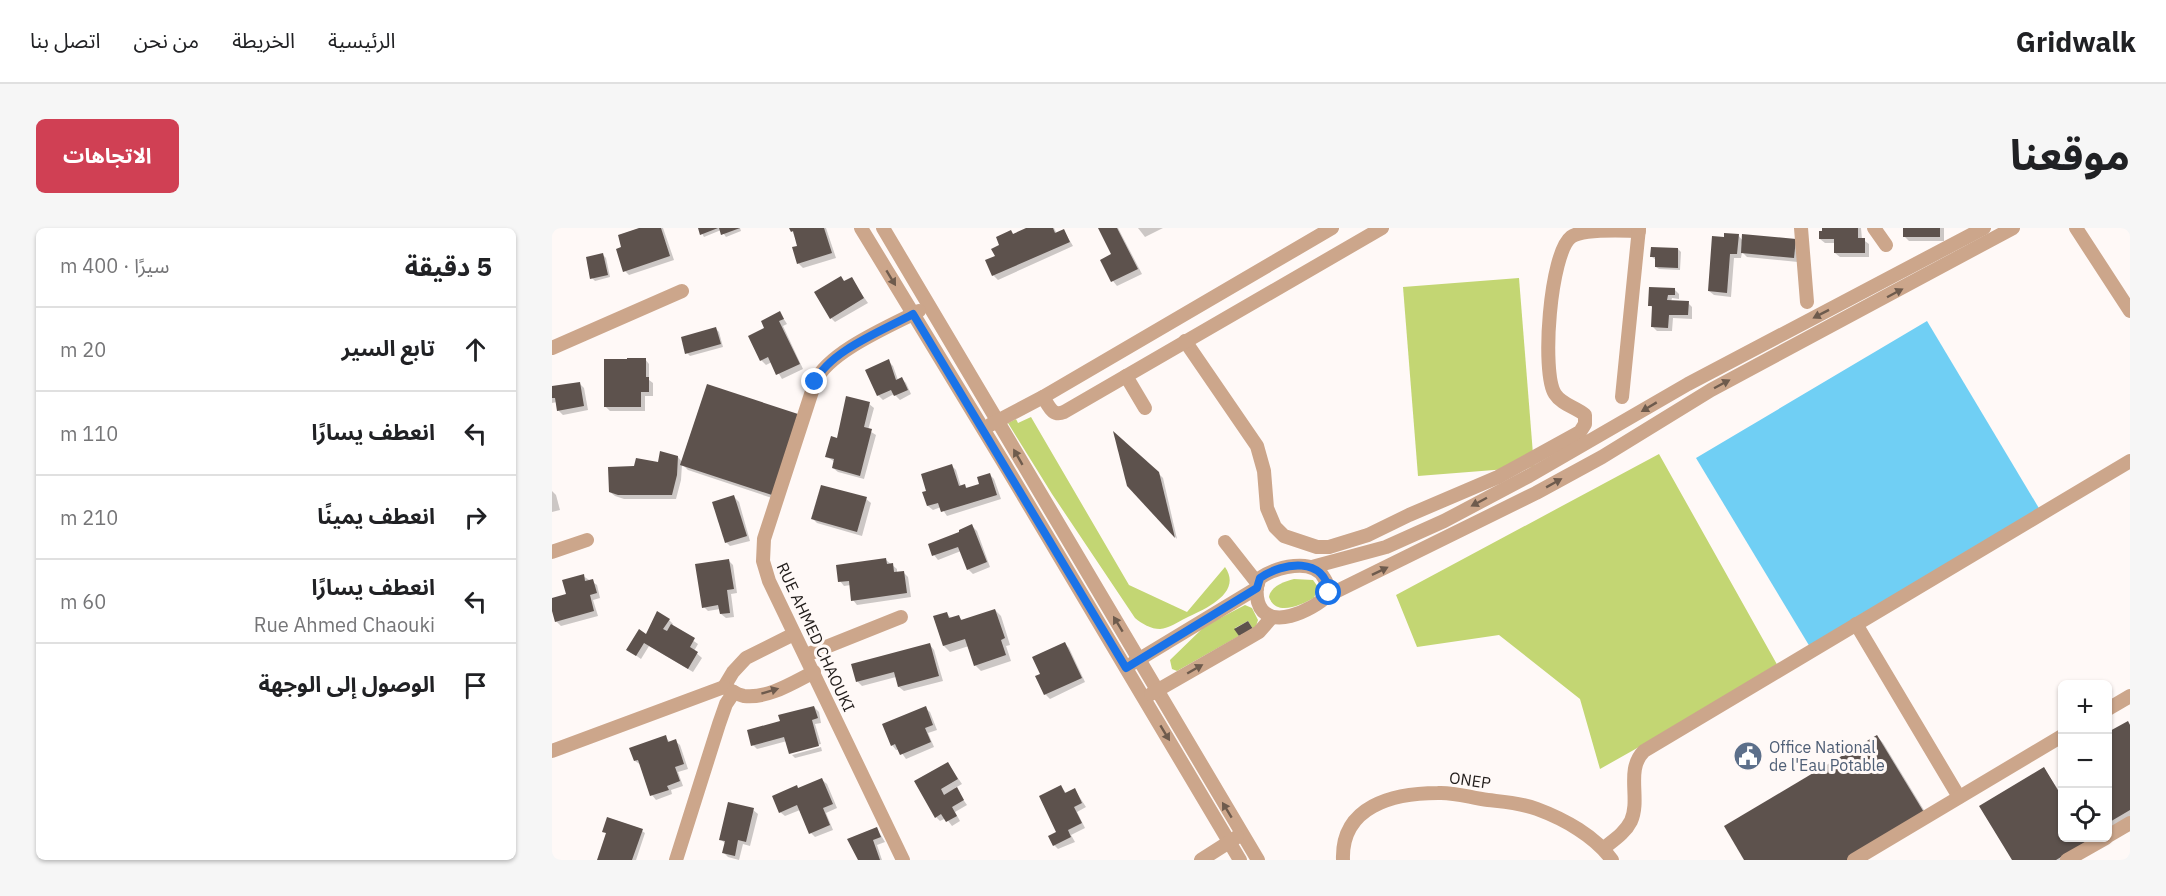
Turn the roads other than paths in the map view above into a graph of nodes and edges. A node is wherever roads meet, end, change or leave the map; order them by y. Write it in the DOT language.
graph roads {
  1 [pos="861,228"];
  2 [pos="883,228"];
  3 [pos="1332,228"];
  4 [pos="1382,228"];
  5 [pos="1801,228"];
  6 [pos="1874,228"];
  7 [pos="1984,228"];
  8 [pos="2013,228"];
  9 [pos="2076,228"];
  10 [pos="1639,230"];
  11 [pos="1886,245"];
  12 [pos="682,291"];
  13 [pos="2128,301"];
  14 [pos="1807,302"];
  15 [pos="930,305"];
  16 [pos="913,314"];
  17 [pos="1185,341"];
  18 [pos="552,348"];
  19 [pos="1126,376"];
  20 [pos="1043,397"];
  21 [pos="1622,397"];
  22 [pos="1145,408"];
  23 [pos="998,421"];
  24 [pos="983,429"];
  25 [pos="2130,461"];
  26 [pos="587,540"];
  27 [pos="1225,542"];
  28 [pos="552,552"];
  29 [pos="1312,567"];
  30 [pos="1257,586"];
  31 [pos="1328,596"];
  32 [pos="901,617"];
  33 [pos="1272,617"];
  34 [pos="1856,624"];
  35 [pos="794,634"];
  36 [pos="806,655"];
  37 [pos="1138,659"];
  38 [pos="1126,668"];
  39 [pos="814,672"];
  40 [pos="729,690"];
  41 [pos="1157,691"];
  42 [pos="2130,696"];
  43 [pos="1144,698"];
  44 [pos="2112,707"];
  45 [pos="2058,738"];
  46 [pos="552,751"];
  47 [pos="1959,797"];
  48 [pos="2130,824"];
  49 [pos="1242,834"];
  50 [pos="2112,834"];
  51 [pos="1230,842"];
  52 [pos="2098,842"];
  53 [pos="1608,854"];
  54 [pos="676,860"];
  55 [pos="903,860"];
  56 [pos="1201,860"];
  57 [pos="1240,860"];
  58 [pos="1258,860"];
  59 [pos="1343,860"];
  60 [pos="1854,860"];
  61 [pos="2067,860"];
  1 -- 16 [label="street, one-way"];
  2 -- 15 [label="street"];
  3 -- 20 [label="street"];
  4 -- 17 [label="street"];
  5 -- 14 [label="street"];
  6 -- 11 [label="street"];
  7 -- 29 [label="street, one-way"];
  31 -- 8 [label="street, one-way"];
  9 -- 13 [label="street"];
  10 -- 17 [label="street"];
  10 -- 21 [label="street"];
  12 -- 18 [label="street"];
  15 -- 16 [label="street, RUE AHMED CHAOUKI"];
  15 -- 23 [label="street"];
  16 -- 24 [label="street"];
  16 -- 35 [label="street, RUE AHMED CHAOUKI"];
  17 -- 19 [label="street"];
  19 -- 20 [label="street"];
  19 -- 22 [label="street"];
  20 -- 23 [label="street"];
  23 -- 24 [label="street"];
  37 -- 23 [label="street, one-way"];
  24 -- 38 [label="street"];
  25 -- 34 [label="street"];
  26 -- 28 [label="street"];
  27 -- 30 [label="street"];
  29 -- 30 [label="street"];
  29 -- 31 [label="street"];
  30 -- 33 [label="street"];
  30 -- 37 [label="street"];
  31 -- 33 [label="street"];
  32 -- 36 [label="street"];
  41 -- 33 [label="street, one-way"];
  34 -- 47 [label="street"];
  34 -- 53 [label="street"];
  35 -- 36 [label="street, RUE AHMED CHAOUKI"];
  35 -- 40 [label="street"];
  36 -- 39 [label="street, RUE AHMED CHAOUKI"];
  37 -- 38 [label="street"];
  37 -- 41 [label="street"];
  38 -- 43 [label="street"];
  40 -- 39 [label="street, one-way"];
  39 -- 55 [label="street, RUE AHMED CHAOUKI"];
  40 -- 46 [label="street"];
  40 -- 54 [label="street"];
  41 -- 43 [label="street"];
  49 -- 41 [label="street, one-way"];
  42 -- 44 [label="street"];
  43 -- 51 [label="street, one-way"];
  45 -- 47 [label="street"];
  47 -- 60 [label="street"];
  48 -- 50 [label="street"];
  49 -- 51 [label="street"];
  49 -- 58 [label="street"];
  51 -- 56 [label="street"];
  51 -- 57 [label="street"];
  52 -- 61 [label="street"];
  53 -- 59 [label="street, ONEP"];
}
